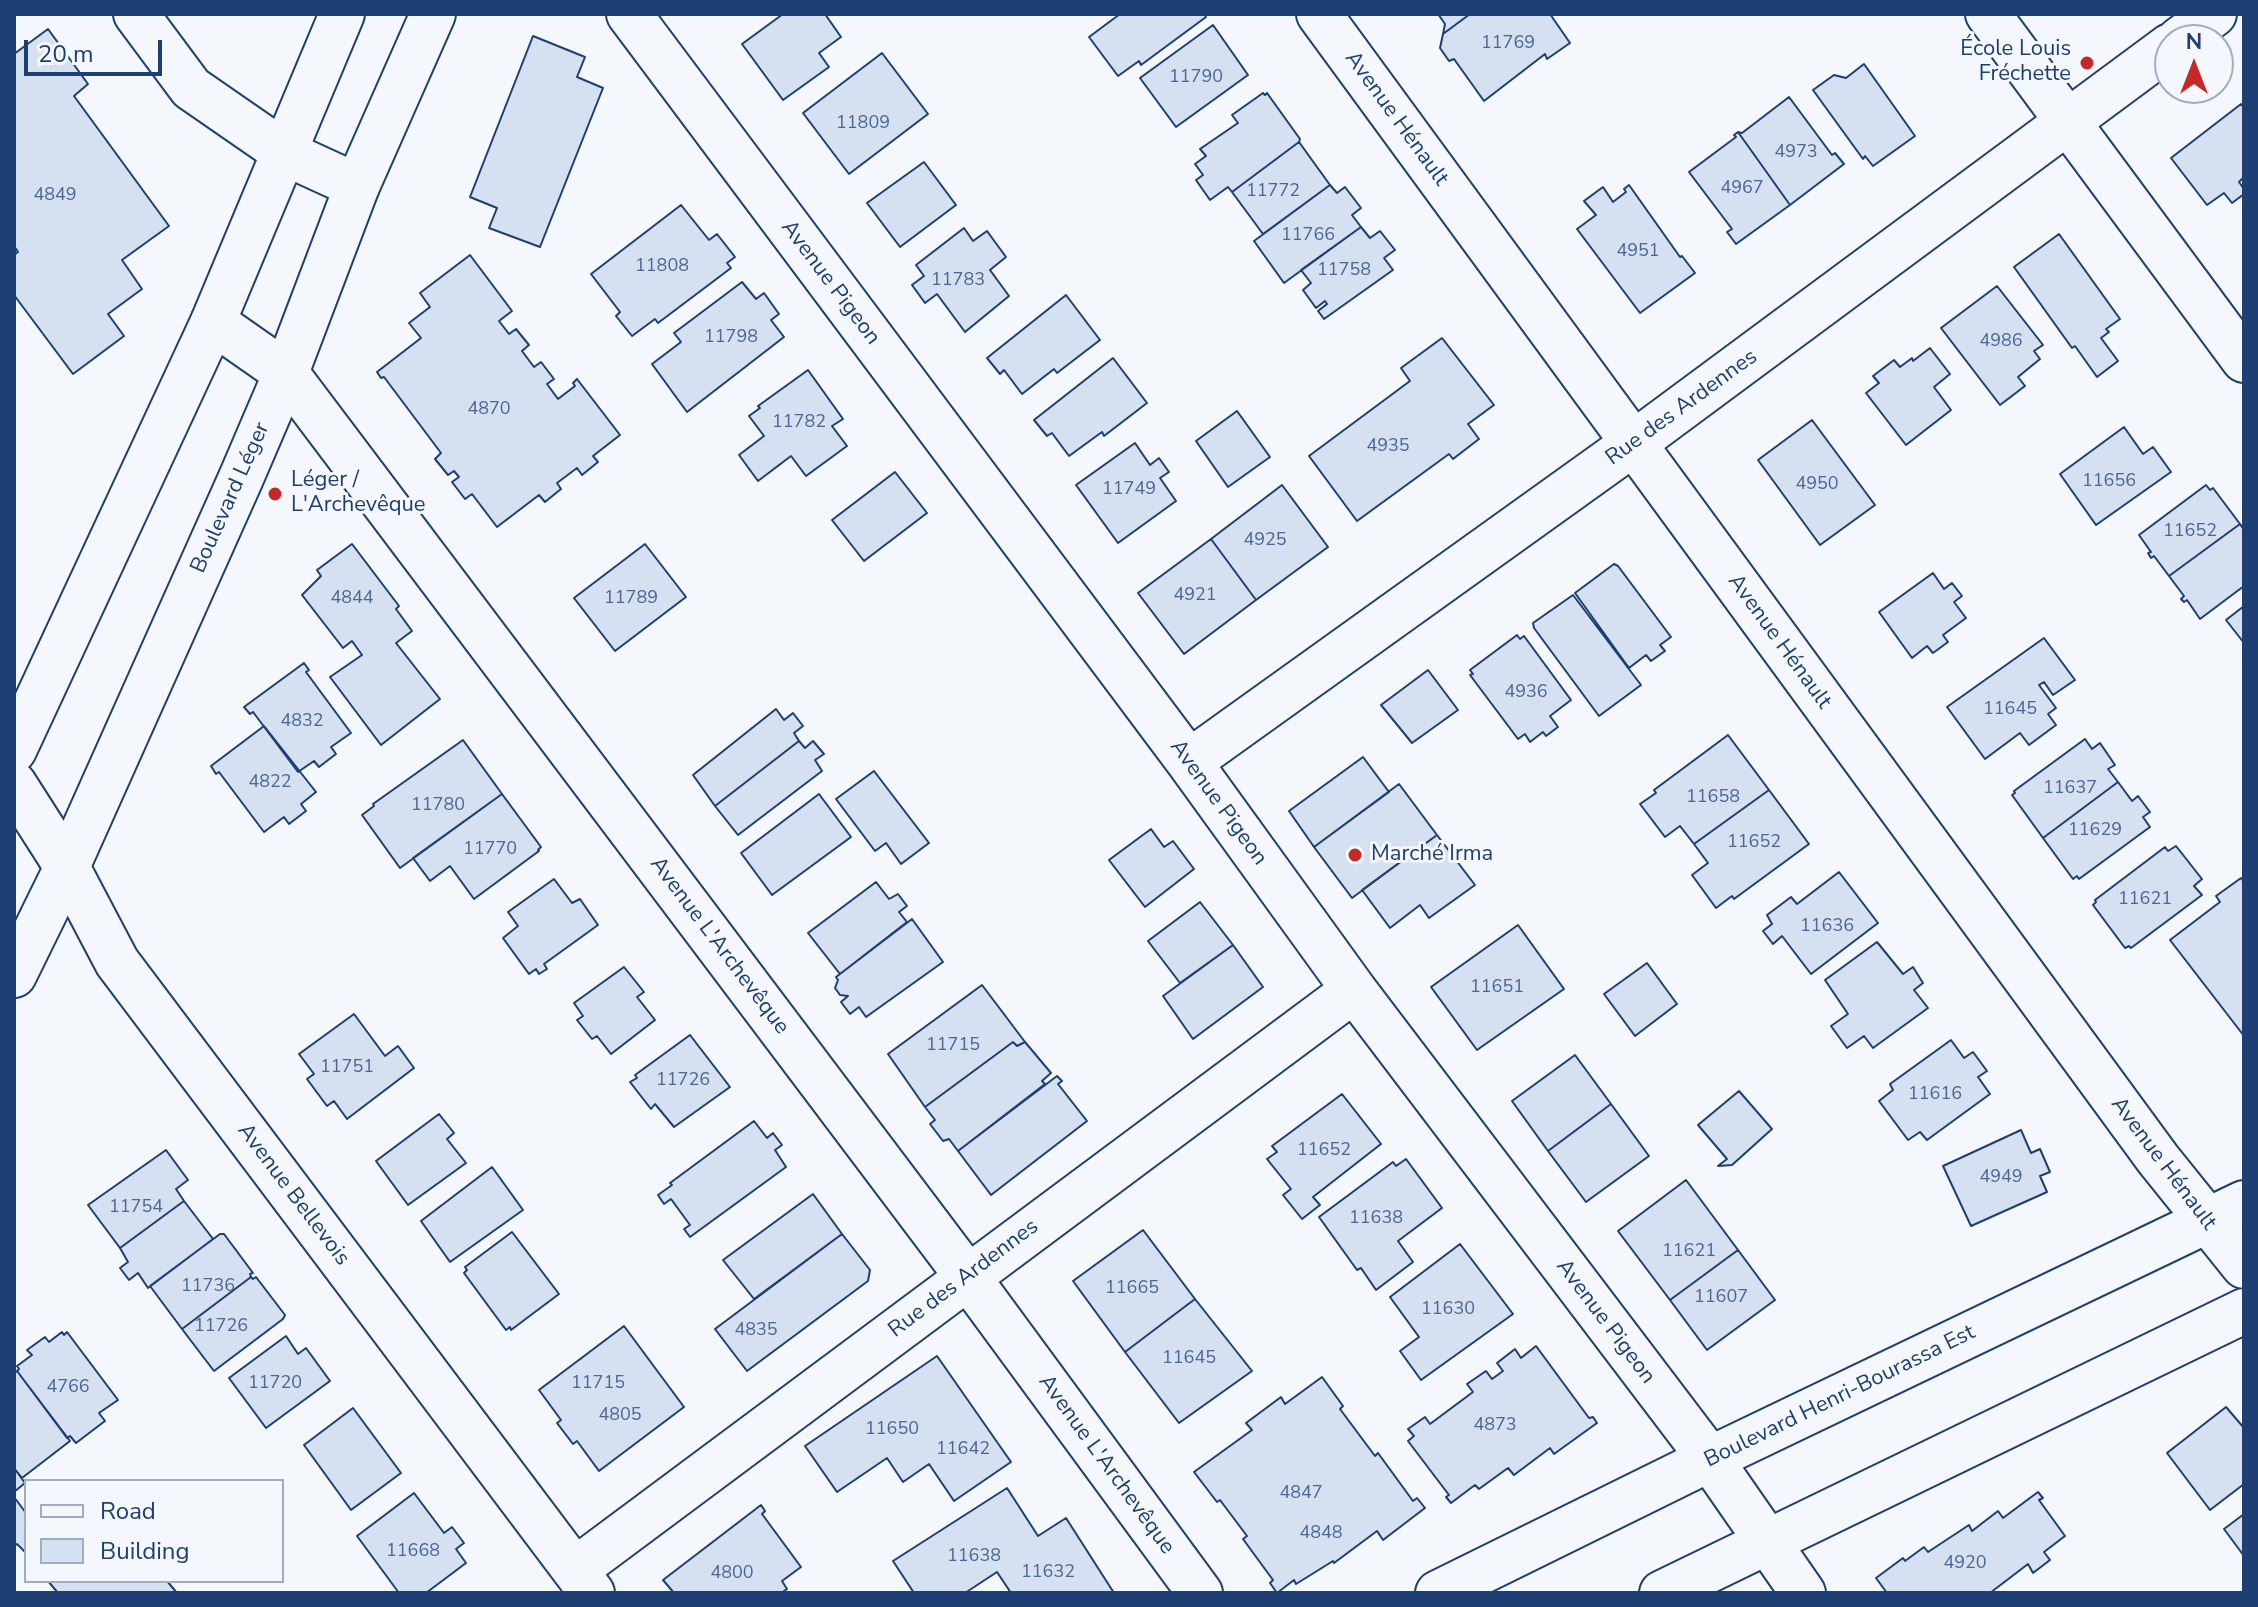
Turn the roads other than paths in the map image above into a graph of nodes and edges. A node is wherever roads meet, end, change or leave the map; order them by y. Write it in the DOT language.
graph roads {
  1 [pos="136,14"];
  2 [pos="342,14"];
  3 [pos="433,14"];
  4 [pos="629,14"];
  5 [pos="1319,14"];
  6 [pos="1988,14"];
  7 [pos="2154,58"];
  8 [pos="2069,122"];
  9 [pos="285,153"];
  10 [pos="357,186"];
  11 [pos="213,322"];
  12 [pos="2244,360"];
  13 [pos="286,373"];
  14 [pos="1634,443"];
  15 [pos="14,750"];
  16 [pos="1189,762"];
  17 [pos="14,784"];
  18 [pos="67,867"];
  19 [pos="14,975"];
  20 [pos="1354,990"];
  21 [pos="2225,1212"];
  22 [pos="2244,1266"];
  23 [pos="967,1276"];
  24 [pos="2244,1311"];
  25 [pos="1710,1459"];
  26 [pos="1768,1543"];
  27 [pos="583,1581"];
  28 [pos="1200,1593"];
  29 [pos="1438,1593"];
  30 [pos="1662,1593"];
  31 [pos="1803,1593"];
  1 -- 9 [label="street"];
  2 -- 9 [label="street"];
  3 -- 10 [label="street, Boulevard Léger"];
  4 -- 16 [label="street, Avenue Pigeon"];
  5 -- 14 [label="street, Avenue Hénault"];
  6 -- 8 [label="street"];
  7 -- 8 [label="street, Rue des Ardennes"];
  8 -- 12 [label="street"];
  8 -- 14 [label="street, Rue des Ardennes"];
  9 -- 10 [label="street"];
  9 -- 11 [label="street"];
  10 -- 13 [label="street, Boulevard Léger"];
  11 -- 13 [label="street, Avenue L'Archevêque"];
  11 -- 15 [label="street"];
  13 -- 18 [label="street, Boulevard Léger"];
  13 -- 23 [label="street, Avenue L'Archevêque"];
  14 -- 16 [label="street, Rue des Ardennes"];
  14 -- 21 [label="street, Avenue Hénault"];
  16 -- 20 [label="street, Avenue Pigeon"];
  17 -- 18 [label="street, Avenue Bellevois"];
  18 -- 19 [label="street, Boulevard Léger"];
  18 -- 27 [label="street, Avenue Bellevois"];
  20 -- 23 [label="street, Rue des Ardennes"];
  20 -- 25 [label="street, Avenue Pigeon"];
  21 -- 22 [label="street, Avenue Hénault"];
  21 -- 25 [label="street, Boulevard Henri-Bourassa Est"];
  23 -- 27 [label="street, Rue des Ardennes"];
  23 -- 28 [label="street, Avenue L'Archevêque"];
  24 -- 26 [label="street"];
  25 -- 26 [label="street, Avenue Pigeon"];
  25 -- 29 [label="street, Boulevard Henri-Bourassa Est"];
  26 -- 30 [label="street"];
  26 -- 31 [label="street, Avenue Pigeon"];
}
